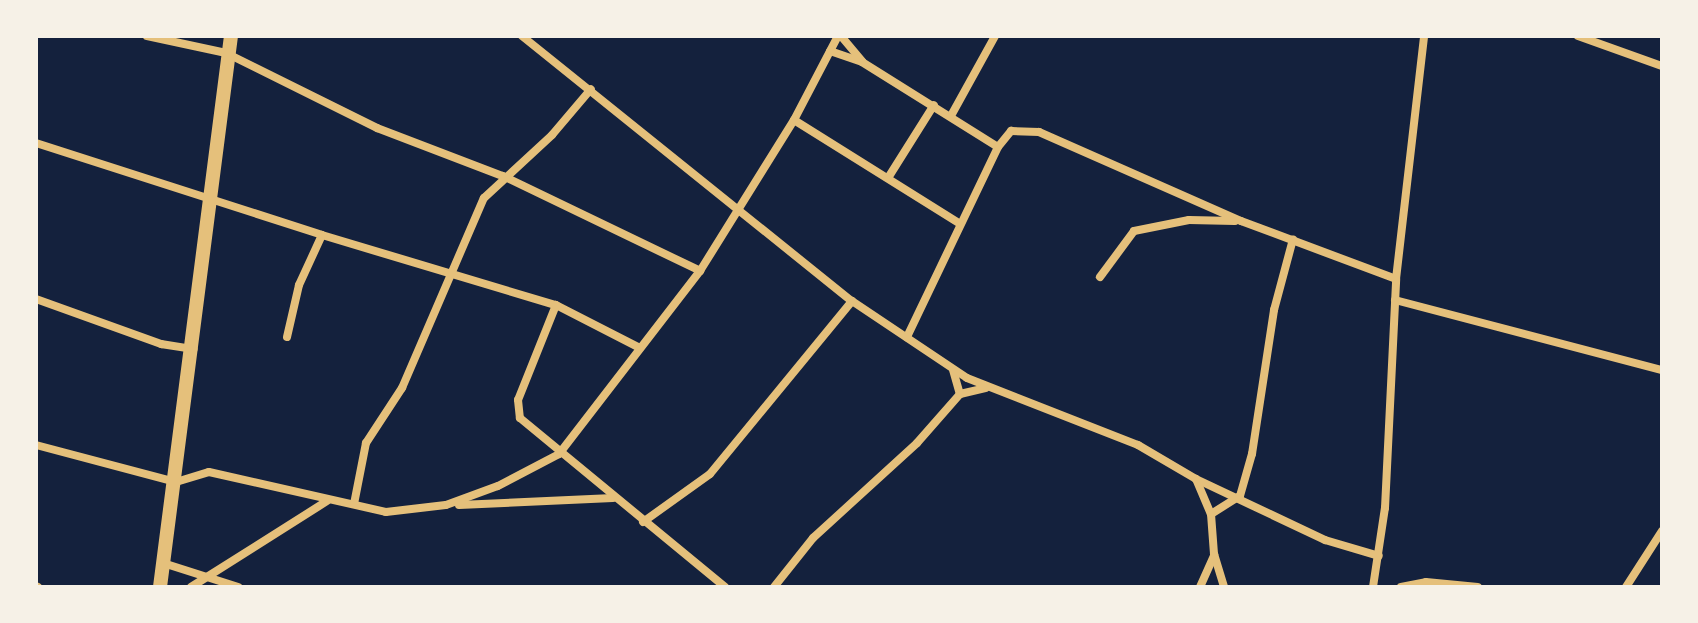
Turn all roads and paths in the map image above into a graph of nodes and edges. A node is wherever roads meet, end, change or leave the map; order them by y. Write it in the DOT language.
graph roads {
  1 [pos="147,36"];
  2 [pos="231,36"];
  3 [pos="522,36"];
  4 [pos="840,36"];
  5 [pos="995,36"];
  6 [pos="1424,36"];
  7 [pos="1578,36"];
  8 [pos="830,51"];
  9 [pos="226,53"];
  10 [pos="862,62"];
  11 [pos="1662,66"];
  12 [pos="591,89"];
  13 [pos="934,105"];
  14 [pos="952,114"];
  15 [pos="794,120"];
  16 [pos="36,143"];
  17 [pos="998,147"];
  18 [pos="503,176"];
  19 [pos="888,178"];
  20 [pos="212,202"];
  21 [pos="738,208"];
  22 [pos="1241,221"];
  23 [pos="959,223"];
  24 [pos="322,235"];
  25 [pos="1293,239"];
  26 [pos="700,271"];
  27 [pos="452,273"];
  28 [pos="1100,277"];
  29 [pos="1396,279"];
  30 [pos="36,299"];
  31 [pos="1395,300"];
  32 [pos="852,301"];
  33 [pos="556,305"];
  34 [pos="287,337"];
  35 [pos="907,337"];
  36 [pos="640,348"];
  37 [pos="194,349"];
  38 [pos="953,369"];
  39 [pos="1662,370"];
  40 [pos="985,388"];
  41 [pos="960,394"];
  42 [pos="36,445"];
  43 [pos="559,454"];
  44 [pos="1196,479"];
  45 [pos="176,482"];
  46 [pos="1240,496"];
  47 [pos="615,498"];
  48 [pos="328,500"];
  49 [pos="354,504"];
  50 [pos="446,505"];
  51 [pos="1211,514"];
  52 [pos="643,522"];
  53 [pos="1662,531"];
  54 [pos="1214,554"];
  55 [pos="1379,556"];
  56 [pos="163,563"];
  57 [pos="206,581"];
  58 [pos="160,587"];
  59 [pos="191,587"];
  60 [pos="238,587"];
  61 [pos="725,587"];
  62 [pos="774,587"];
  63 [pos="1200,587"];
  64 [pos="1224,587"];
  65 [pos="1373,587"];
  66 [pos="1401,587"];
  67 [pos="1478,587"];
  68 [pos="1626,587"];
  1 -- 9 [label="street"];
  2 -- 9 [label="street"];
  3 -- 12 [label="street"];
  4 -- 8 [label="street"];
  4 -- 10 [label="street"];
  5 -- 14 [label="street"];
  6 -- 29 [label="street"];
  7 -- 11 [label="street"];
  8 -- 10 [label="street"];
  8 -- 15 [label="street"];
  9 -- 18 [label="street"];
  9 -- 20 [label="street"];
  10 -- 13 [label="street"];
  12 -- 18 [label="street"];
  12 -- 21 [label="street"];
  13 -- 14 [label="street"];
  13 -- 19 [label="street"];
  14 -- 17 [label="street"];
  15 -- 19 [label="street"];
  15 -- 21 [label="street"];
  16 -- 20 [label="street"];
  17 -- 22 [label="street"];
  17 -- 23 [label="street"];
  18 -- 26 [label="street"];
  18 -- 27 [label="street"];
  19 -- 23 [label="street"];
  20 -- 24 [label="street"];
  20 -- 37 [label="street"];
  21 -- 26 [label="street"];
  21 -- 32 [label="street"];
  22 -- 25 [label="street"];
  22 -- 28 [label="street"];
  23 -- 35 [label="street"];
  24 -- 27 [label="street"];
  24 -- 34 [label="street"];
  25 -- 29 [label="street"];
  25 -- 46 [label="street"];
  26 -- 36 [label="street"];
  27 -- 33 [label="street"];
  27 -- 49 [label="street"];
  29 -- 31 [label="street"];
  30 -- 37 [label="street"];
  31 -- 39 [label="street"];
  31 -- 55 [label="street"];
  32 -- 35 [label="street"];
  32 -- 52 [label="street"];
  33 -- 36 [label="street"];
  33 -- 43 [label="street"];
  35 -- 38 [label="street"];
  36 -- 43 [label="street"];
  37 -- 45 [label="street"];
  38 -- 40 [label="street"];
  38 -- 41 [label="street"];
  40 -- 41 [label="street"];
  40 -- 44 [label="street"];
  41 -- 62 [label="street"];
  42 -- 45 [label="street"];
  43 -- 47 [label="street"];
  43 -- 50 [label="street"];
  44 -- 46 [label="street"];
  44 -- 51 [label="street"];
  45 -- 48 [label="street"];
  45 -- 56 [label="street"];
  46 -- 51 [label="street"];
  46 -- 55 [label="street"];
  47 -- 50 [label="street"];
  47 -- 52 [label="street"];
  48 -- 49 [label="street"];
  48 -- 57 [label="street"];
  49 -- 50 [label="street"];
  51 -- 54 [label="street"];
  52 -- 61 [label="street"];
  53 -- 68 [label="street"];
  54 -- 63 [label="street"];
  54 -- 64 [label="street"];
  55 -- 65 [label="street"];
  56 -- 57 [label="street"];
  56 -- 58 [label="street"];
  57 -- 59 [label="street"];
  57 -- 60 [label="street"];
  66 -- 67 [label="street"];
}
